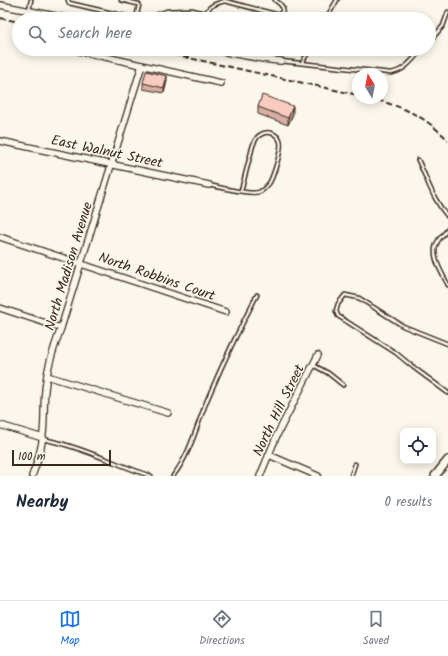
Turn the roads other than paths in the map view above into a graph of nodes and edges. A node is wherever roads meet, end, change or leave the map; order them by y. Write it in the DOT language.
graph roads {
  1 [pos="30,0"];
  2 [pos="68,0"];
  3 [pos="121,0"];
  4 [pos="225,0"];
  5 [pos="275,0"];
  6 [pos="337,0"];
  7 [pos="0,5"];
  8 [pos="29,10"];
  9 [pos="38,12"];
  10 [pos="107,12"];
  11 [pos="138,12"];
  12 [pos="164,12"];
  13 [pos="201,12"];
  14 [pos="206,12"];
  15 [pos="268,12"];
  16 [pos="281,12"];
  17 [pos="330,12"];
  18 [pos="448,12"];
  19 [pos="436,35"];
  20 [pos="100,56"];
  21 [pos="245,56"];
  22 [pos="306,56"];
  23 [pos="415,56"];
  24 [pos="281,61"];
  25 [pos="302,63"];
  26 [pos="142,66"];
  27 [pos="221,83"];
  28 [pos="0,141"];
  29 [pos="418,160"];
  30 [pos="112,164"];
  31 [pos="208,185"];
  32 [pos="241,191"];
  33 [pos="448,217"];
  34 [pos="448,229"];
  35 [pos="0,237"];
  36 [pos="81,263"];
  37 [pos="448,285"];
  38 [pos="257,295"];
  39 [pos="0,308"];
  40 [pos="226,312"];
  41 [pos="62,328"];
  42 [pos="448,344"];
  43 [pos="318,355"];
  44 [pos="312,365"];
  45 [pos="47,376"];
  46 [pos="344,385"];
  47 [pos="448,393"];
  48 [pos="168,413"];
  49 [pos="0,425"];
  50 [pos="43,438"];
  51 [pos="269,454"];
  52 [pos="448,460"];
  53 [pos="355,464"];
  54 [pos="32,476"];
  55 [pos="151,476"];
  56 [pos="173,476"];
  57 [pos="260,476"];
  58 [pos="318,476"];
  59 [pos="351,476"];
  60 [pos="435,476"];
  1 -- 8 [label="lane"];
  2 -- 10 [label="lane"];
  3 -- 11 [label="lane"];
  4 -- 14 [label="lane"];
  4 -- 15 [label="lane"];
  5 -- 16 [label="lane"];
  6 -- 17 [label="lane"];
  7 -- 8 [label="street"];
  8 -- 9 [label="street"];
  12 -- 13 [label="lane"];
  18 -- 19 [label="lane"];
  20 -- 26 [label="street"];
  21 -- 24 [label="street"];
  22 -- 25 [label="lane"];
  23 -- 25 [label="lane"];
  24 -- 25 [label="lane"];
  26 -- 27 [label="street"];
  26 -- 30 [label="street, North Madison Avenue"];
  28 -- 30 [label="street, East Walnut Street"];
  29 -- 33 [label="lane"];
  30 -- 31 [label="street, East Walnut Street"];
  30 -- 36 [label="street, North Madison Avenue"];
  31 -- 32 [label="lane"];
  32 -- 32 [label="lane"];
  34 -- 37 [label="lane"];
  35 -- 36 [label="street, North Robbins Court"];
  36 -- 40 [label="street, North Robbins Court"];
  36 -- 41 [label="street, North Madison Avenue"];
  38 -- 56 [label="lane"];
  39 -- 41 [label="street"];
  41 -- 45 [label="street, North Madison Avenue"];
  42 -- 47 [label="lane"];
  43 -- 44 [label="street, North Hill Street"];
  44 -- 46 [label="lane"];
  44 -- 51 [label="street, North Hill Street"];
  45 -- 48 [label="street"];
  45 -- 50 [label="street, North Madison Avenue"];
  49 -- 50 [label="street"];
  50 -- 54 [label="street, North Madison Avenue"];
  50 -- 55 [label="lane"];
  51 -- 57 [label="street, North Hill Street"];
  51 -- 58 [label="street"];
  52 -- 60 [label="street"];
  53 -- 59 [label="lane"];
}
